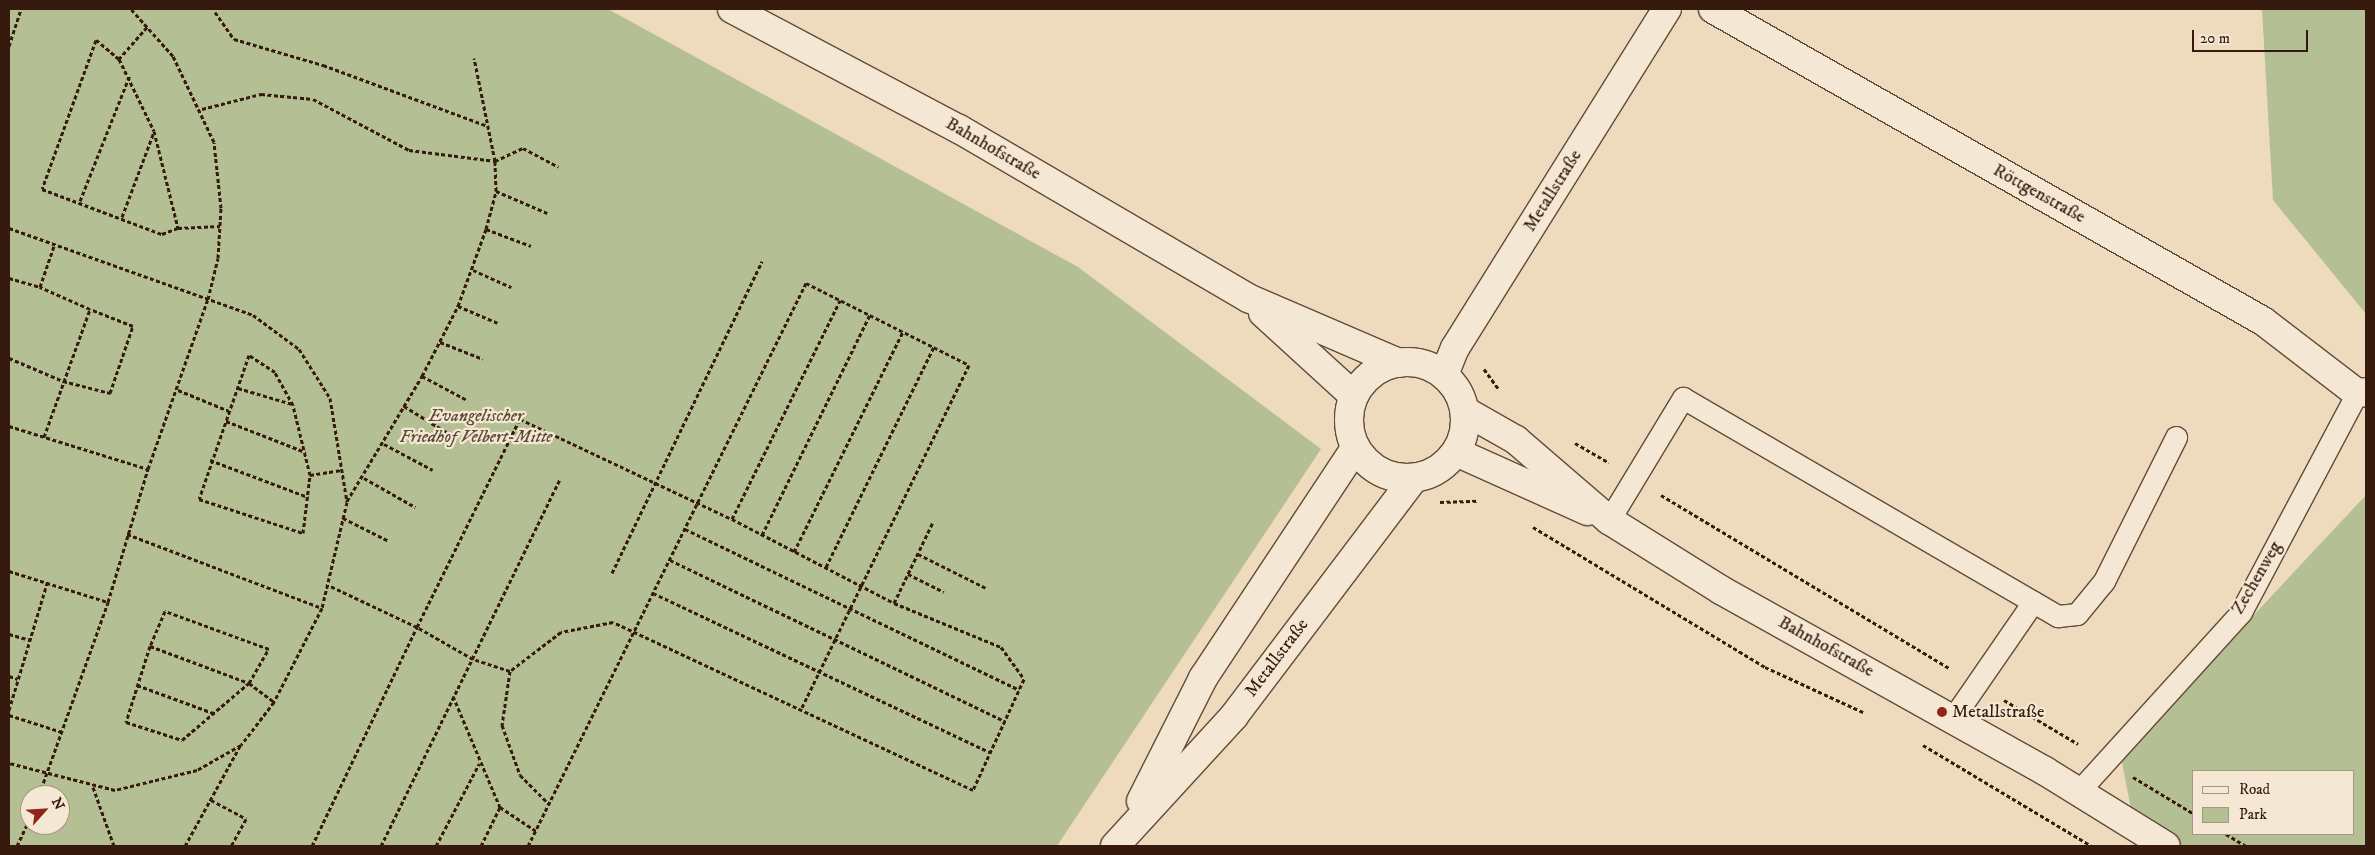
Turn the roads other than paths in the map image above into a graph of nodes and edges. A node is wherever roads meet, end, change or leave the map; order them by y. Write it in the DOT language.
graph roads {
  1 [pos="732,9"];
  2 [pos="1667,9"];
  3 [pos="1713,9"];
  4 [pos="1248,298"];
  5 [pos="1398,363"];
  6 [pos="1444,375"];
  7 [pos="2362,392"];
  8 [pos="1354,396"];
  9 [pos="1465,411"];
  10 [pos="2176,437"];
  11 [pos="1355,448"];
  12 [pos="1456,452"];
  13 [pos="1413,479"];
  14 [pos="1609,520"];
  15 [pos="2033,602"];
  16 [pos="1953,718"];
  17 [pos="2078,792"];
  18 [pos="1122,836"];
  19 [pos="2166,846"];
  1 -- 4 [label="street, Bahnhofstraße"];
  2 -- 6 [label="street, Metallstraße"];
  3 -- 7 [label="street, Röttgenstraße"];
  4 -- 5 [label="street, Bahnhofstraße"];
  4 -- 8 [label="street, Bahnhofstraße"];
  5 -- 6 [label="street"];
  5 -- 8 [label="street"];
  6 -- 9 [label="street"];
  7 -- 17 [label="lane, Zechenweg"];
  8 -- 11 [label="street"];
  9 -- 12 [label="street"];
  9 -- 14 [label="street, Bahnhofstraße"];
  10 -- 15 [label="lane"];
  11 -- 13 [label="street"];
  11 -- 18 [label="street, Metallstraße"];
  12 -- 13 [label="street"];
  12 -- 14 [label="street, Bahnhofstraße"];
  13 -- 18 [label="street, Metallstraße"];
  14 -- 15 [label="lane"];
  14 -- 16 [label="street, Bahnhofstraße"];
  15 -- 16 [label="lane"];
  16 -- 17 [label="street, Bahnhofstraße"];
  17 -- 19 [label="street, Bahnhofstraße"];
}
